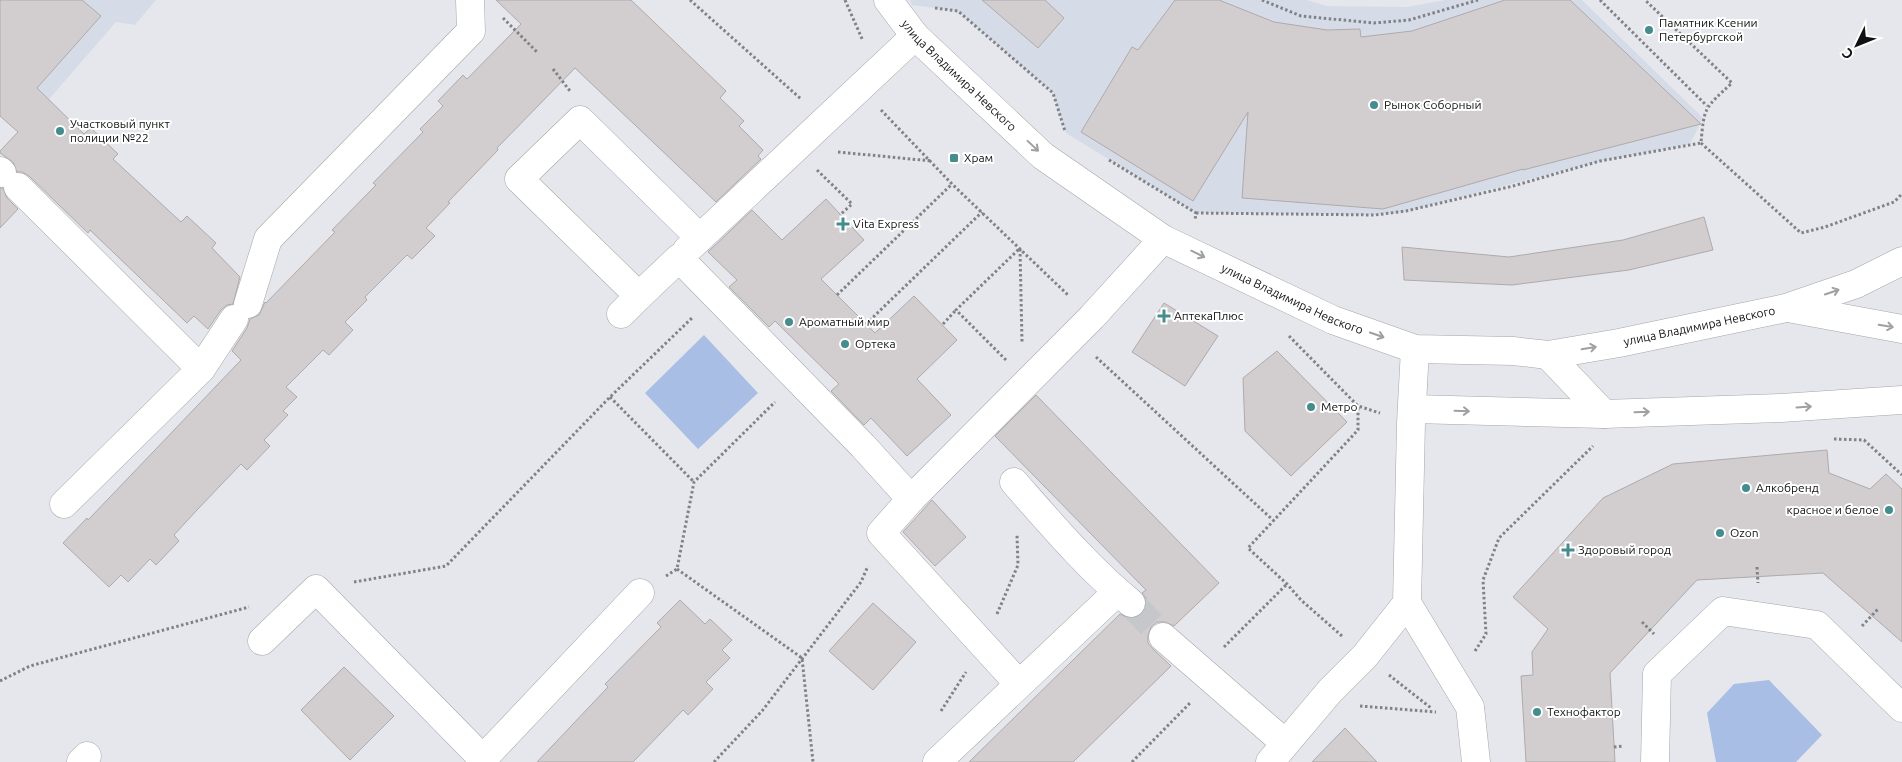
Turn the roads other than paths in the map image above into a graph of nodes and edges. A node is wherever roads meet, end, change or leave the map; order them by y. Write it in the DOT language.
graph roads {
  1 [pos="470,0"];
  2 [pos="888,0"];
  3 [pos="915,36"];
  4 [pos="7,177"];
  5 [pos="700,238"];
  6 [pos="1163,239"];
  7 [pos="679,258"];
  8 [pos="1902,261"];
  9 [pos="1786,308"];
  10 [pos="1902,329"];
  11 [pos="1415,348"];
  12 [pos="1548,355"];
  13 [pos="201,368"];
  14 [pos="1902,400"];
  15 [pos="1413,409"];
  16 [pos="1604,414"];
  17 [pos="1014,482"];
  18 [pos="911,499"];
  19 [pos="64,504"];
  20 [pos="640,593"];
  21 [pos="1407,603"];
  22 [pos="1163,637"];
  23 [pos="262,641"];
  24 [pos="1018,684"];
  25 [pos="1902,708"];
  26 [pos="1277,752"];
  27 [pos="482,760"];
  28 [pos="936,762"];
  29 [pos="1476,762"];
  30 [pos="1655,762"];
  1 -- 13 [label="street"];
  2 -- 3 [label="street, улица Владимира Невского"];
  3 -- 5 [label="street"];
  3 -- 6 [label="street, улица Владимира Невского, one-way"];
  4 -- 13 [label="street"];
  5 -- 7 [label="street"];
  5 -- 7 [label="street"];
  6 -- 11 [label="street, улица Владимира Невского, one-way"];
  6 -- 18 [label="street"];
  7 -- 18 [label="street"];
  9 -- 8 [label="street, улица Владимира Невского, one-way"];
  9 -- 10 [label="street, улица Владимира Невского, one-way"];
  12 -- 9 [label="street, улица Владимира Невского, one-way"];
  11 -- 12 [label="street, улица Владимира Невского"];
  11 -- 15 [label="street"];
  12 -- 16 [label="street"];
  13 -- 19 [label="street"];
  16 -- 14 [label="street, one-way"];
  15 -- 16 [label="street, one-way"];
  15 -- 21 [label="street"];
  17 -- 24 [label="street"];
  18 -- 24 [label="street"];
  20 -- 27 [label="street"];
  21 -- 26 [label="street"];
  21 -- 29 [label="street"];
  22 -- 26 [label="street"];
  23 -- 27 [label="street"];
  24 -- 28 [label="street"];
  25 -- 30 [label="street"];
}
